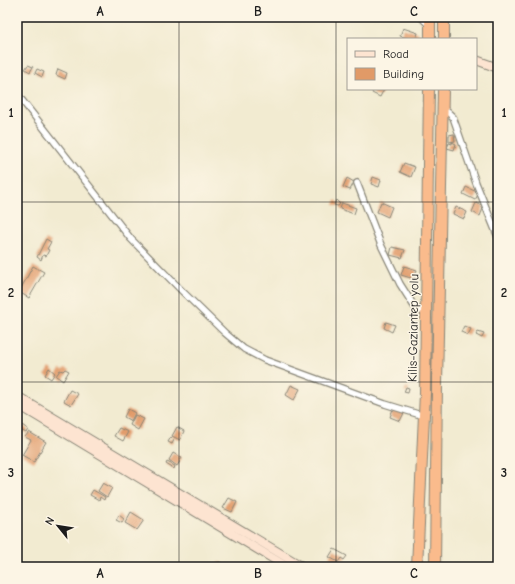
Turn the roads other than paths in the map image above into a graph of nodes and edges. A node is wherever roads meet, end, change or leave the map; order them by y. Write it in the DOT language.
graph roads {
  1 [pos="421,17"];
  2 [pos="444,17"];
  3 [pos="430,21"];
  4 [pos="430,38"];
  5 [pos="444,38"];
  6 [pos="477,60"];
  7 [pos="498,68"];
  8 [pos="429,90"];
  9 [pos="443,90"];
  10 [pos="17,94"];
  11 [pos="442,107"];
  12 [pos="357,184"];
  13 [pos="498,237"];
  14 [pos="426,312"];
  15 [pos="17,396"];
  16 [pos="17,404"];
  17 [pos="424,416"];
  18 [pos="287,567"];
  19 [pos="303,567"];
  20 [pos="417,567"];
  21 [pos="435,567"];
  1 -- 3 [label="street"];
  2 -- 5 [label="highway"];
  3 -- 4 [label="highway"];
  6 -- 7 [label="main road"];
  8 -- 14 [label="highway, Kilis-Gaziantep yolu"];
  9 -- 11 [label="highway, Kilis-Gaziantep yolu"];
  10 -- 17 [label="street"];
  11 -- 13 [label="street"];
  11 -- 21 [label="highway, Kilis-Gaziantep yolu"];
  12 -- 14 [label="street"];
  14 -- 17 [label="highway, Kilis-Gaziantep yolu"];
  15 -- 19 [label="main road"];
  16 -- 18 [label="main road"];
  17 -- 20 [label="highway, Kilis-Gaziantep yolu"];
}
